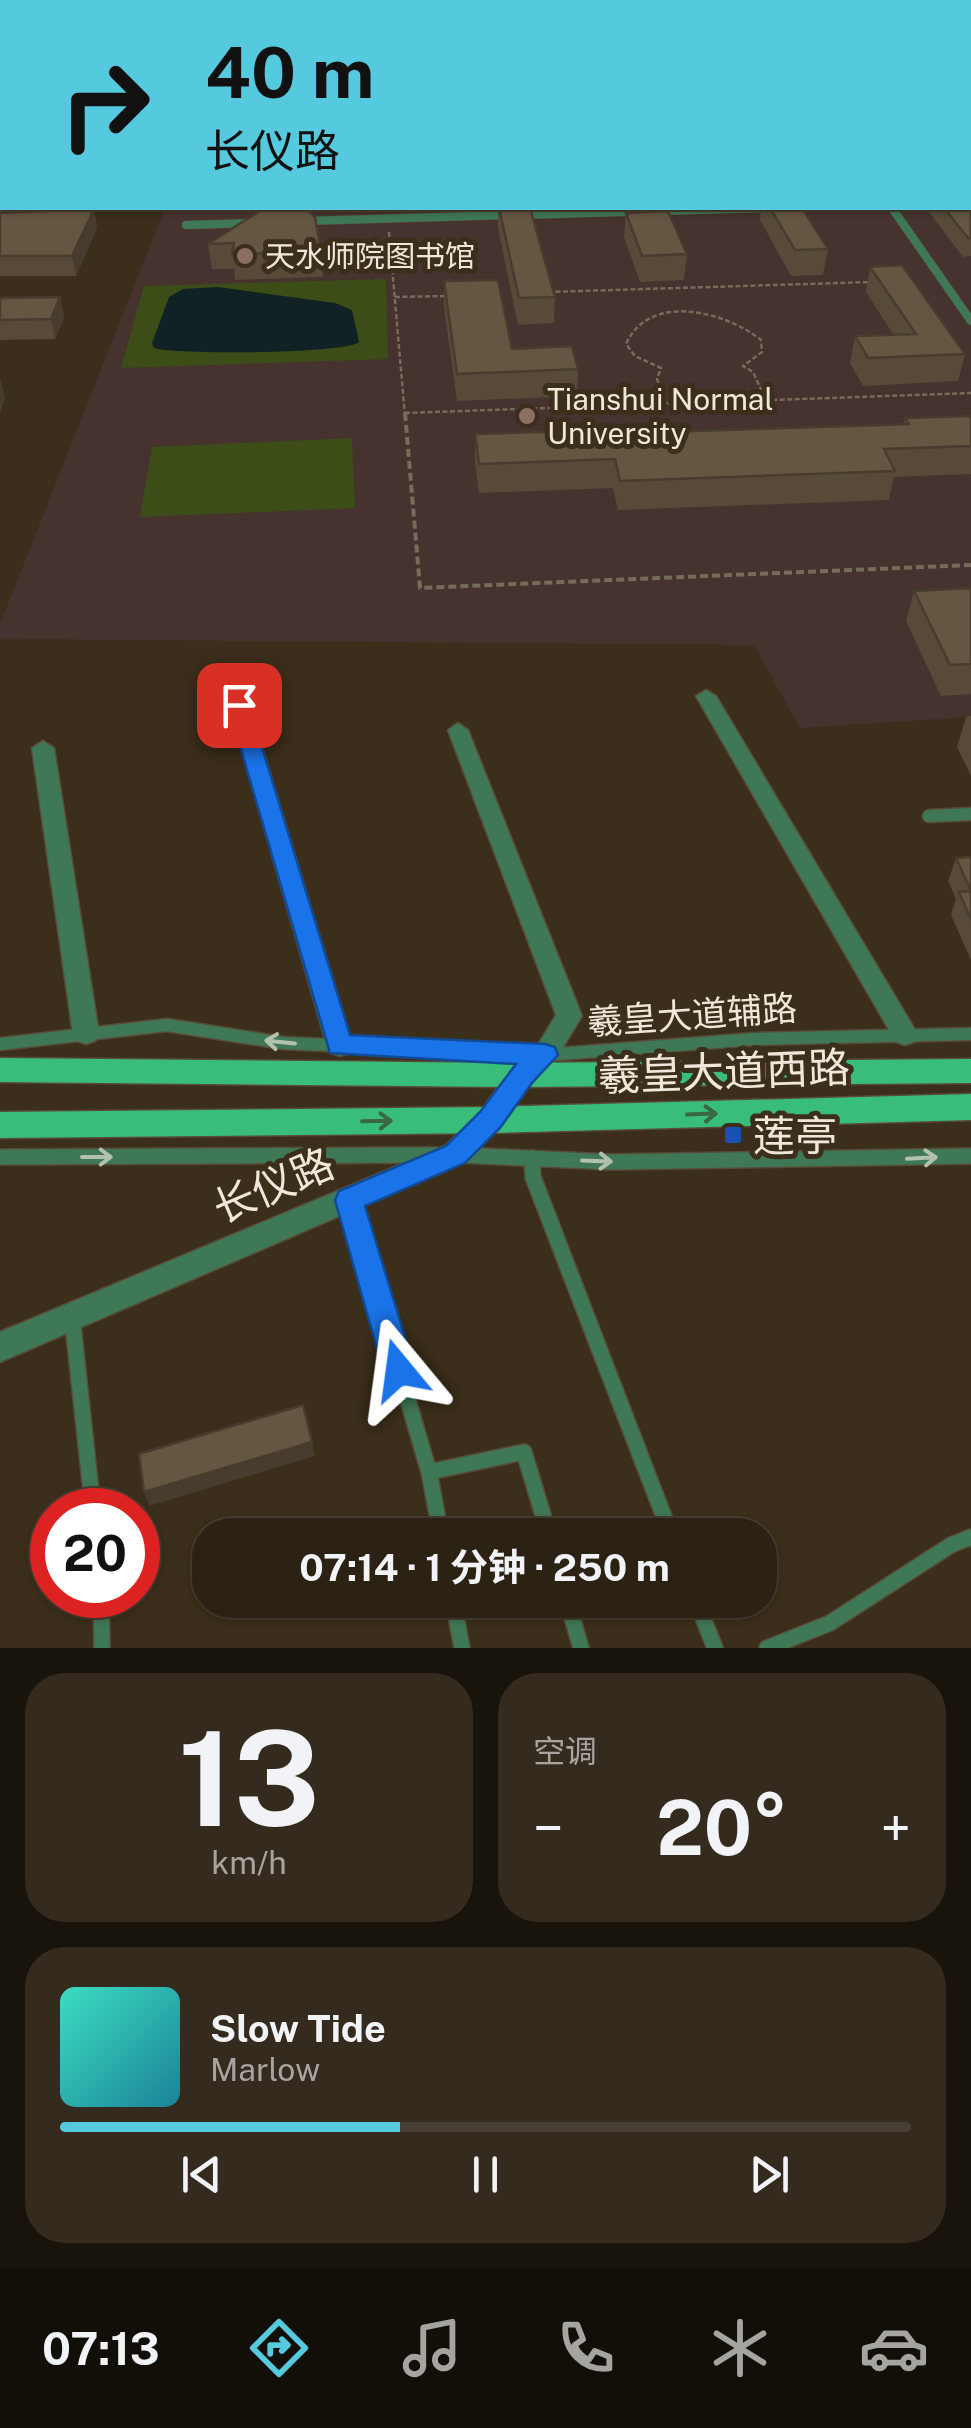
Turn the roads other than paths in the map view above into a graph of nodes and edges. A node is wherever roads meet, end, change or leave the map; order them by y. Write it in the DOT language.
graph roads {
  1 [pos="594,210"];
  2 [pos="893,210"];
  3 [pos="509,211"];
  4 [pos="296,222"];
  5 [pos="259,223"];
  6 [pos="186,225"];
  7 [pos="971,321"];
  8 [pos="706,696"];
  9 [pos="239,705"];
  10 [pos="458,730"];
  11 [pos="43,748"];
  12 [pos="971,814"];
  13 [pos="929,816"];
  14 [pos="86,1034"];
  15 [pos="971,1034"];
  16 [pos="904,1036"];
  17 [pos="0,1044"];
  18 [pos="340,1046"];
  19 [pos="534,1065"];
  20 [pos="0,1070"];
  21 [pos="971,1071"];
  22 [pos="971,1106"];
  23 [pos="490,1120"];
  24 [pos="0,1125"];
  25 [pos="456,1154"];
  26 [pos="971,1156"];
  27 [pos="0,1157"];
  28 [pos="532,1158"];
  29 [pos="349,1200"];
  30 [pos="72,1316"];
  31 [pos="0,1347"];
  32 [pos="429,1472"];
  33 [pos="91,1488"];
  34 [pos="438,1518"];
  35 [pos="543,1518"];
  36 [pos="664,1518"];
  37 [pos="971,1538"];
  38 [pos="101,1618"];
  39 [pos="456,1618"];
  40 [pos="573,1618"];
  41 [pos="703,1618"];
  42 [pos="102,1648"];
  43 [pos="462,1648"];
  44 [pos="582,1648"];
  45 [pos="715,1648"];
  46 [pos="768,1648"];
  1 -- 3 [label="lane"];
  2 -- 7 [label="lane"];
  3 -- 4 [label="lane"];
  5 -- 6 [label="lane"];
  8 -- 16 [label="street"];
  9 -- 18 [label="street"];
  10 -- 19 [label="street, 长仪路"];
  11 -- 14 [label="street"];
  12 -- 13 [label="lane"];
  14 -- 17 [label="lane, 羲皇大道辅路"];
  18 -- 14 [label="lane, 羲皇大道辅路, one-way"];
  15 -- 16 [label="lane, 羲皇大道辅路"];
  16 -- 19 [label="lane, 羲皇大道辅路"];
  18 -- 19 [label="lane, 羲皇大道辅路"];
  19 -- 20 [label="main road, 羲皇大道西路"];
  19 -- 21 [label="main road, 羲皇大道西路"];
  19 -- 23 [label="street, 长仪路"];
  23 -- 22 [label="main road, 羲皇大道西路, one-way"];
  24 -- 23 [label="main road, 羲皇大道西路, one-way"];
  23 -- 25 [label="street, 长仪路"];
  27 -- 25 [label="lane, one-way"];
  25 -- 28 [label="lane"];
  25 -- 29 [label="street, 长仪路"];
  28 -- 26 [label="lane, one-way"];
  28 -- 36 [label="lane"];
  29 -- 30 [label="street, 长仪路"];
  29 -- 32 [label="lane"];
  30 -- 31 [label="street, 长仪路"];
  30 -- 33 [label="lane"];
  32 -- 34 [label="lane"];
  32 -- 35 [label="lane"];
  37 -- 46 [label="lane"];
  38 -- 42 [label="lane"];
  39 -- 43 [label="lane"];
  40 -- 44 [label="lane"];
  41 -- 45 [label="lane"];
}
